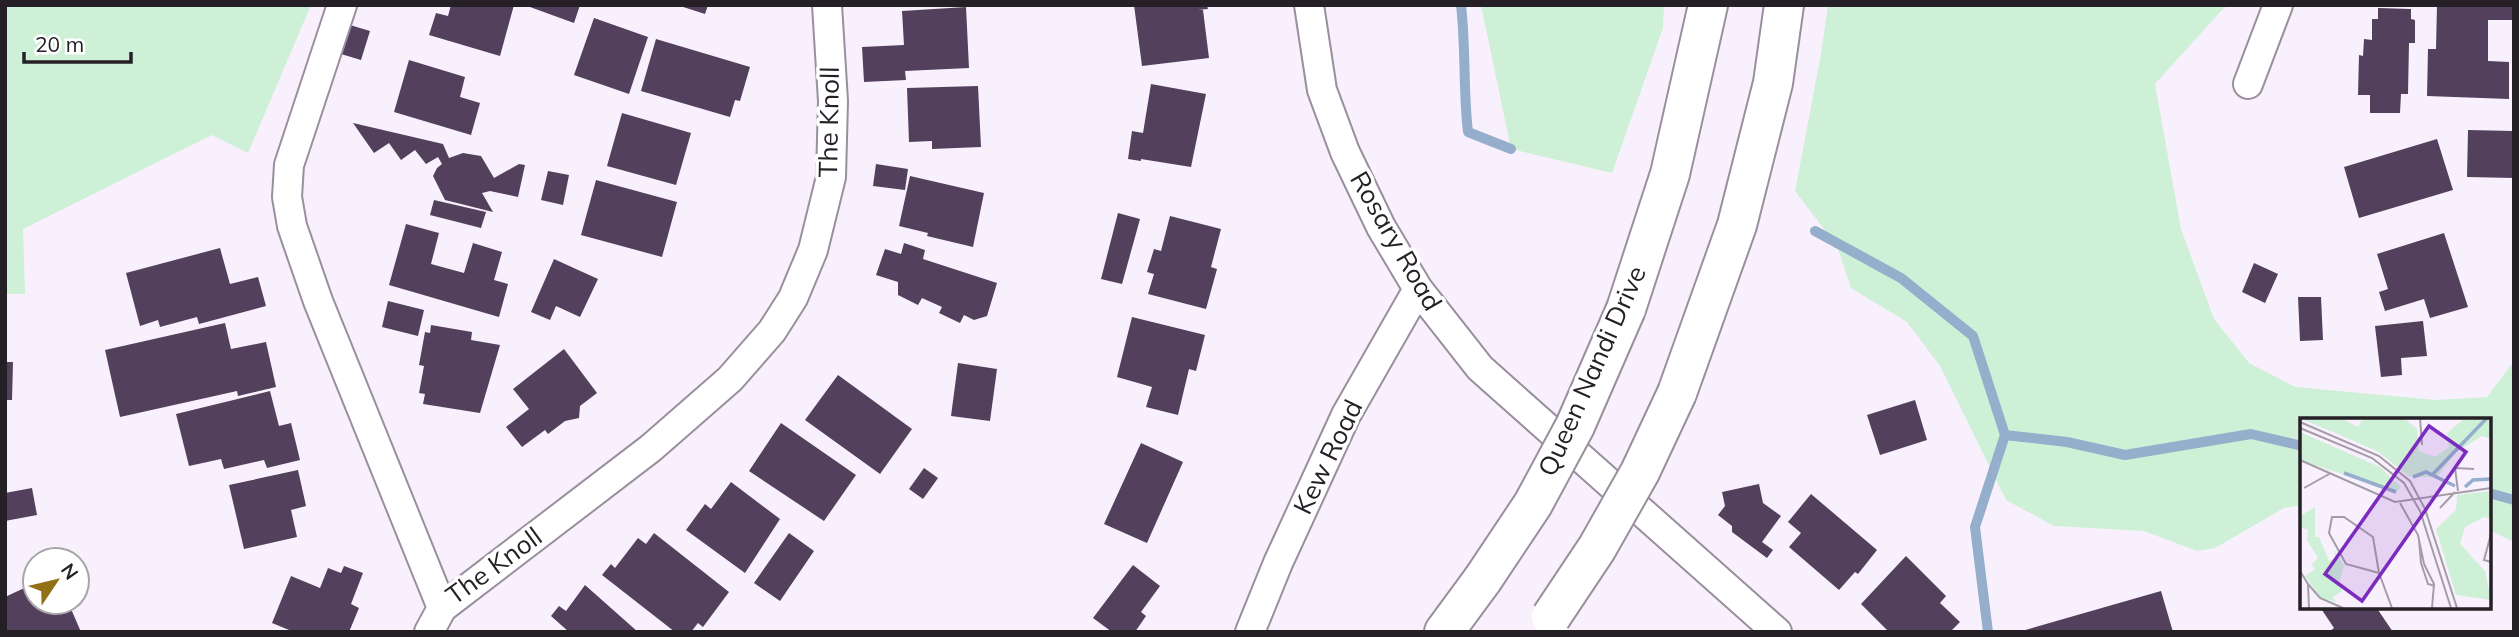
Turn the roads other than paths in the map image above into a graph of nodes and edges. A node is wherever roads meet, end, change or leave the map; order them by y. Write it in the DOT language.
graph roads {
  1 [pos="342,5"];
  2 [pos="827,5"];
  3 [pos="1309,5"];
  4 [pos="1708,5"];
  5 [pos="1784,5"];
  6 [pos="2278,5"];
  7 [pos="2248,83"];
  8 [pos="1418,289"];
  9 [pos="435,620"];
  10 [pos="1545,624"];
  11 [pos="1251,632"];
  12 [pos="1444,632"];
  13 [pos="1777,632"];
  1 -- 9 [label="street, The Knoll"];
  2 -- 9 [label="street, The Knoll"];
  3 -- 8 [label="street, Rosary Road"];
  4 -- 12 [label="main road, Queen Nandi Drive, bridge"];
  5 -- 10 [label="main road, bridge"];
  6 -- 7 [label="street"];
  8 -- 11 [label="street, Kew Road"];
  8 -- 13 [label="street, Rosary Road"];
}
